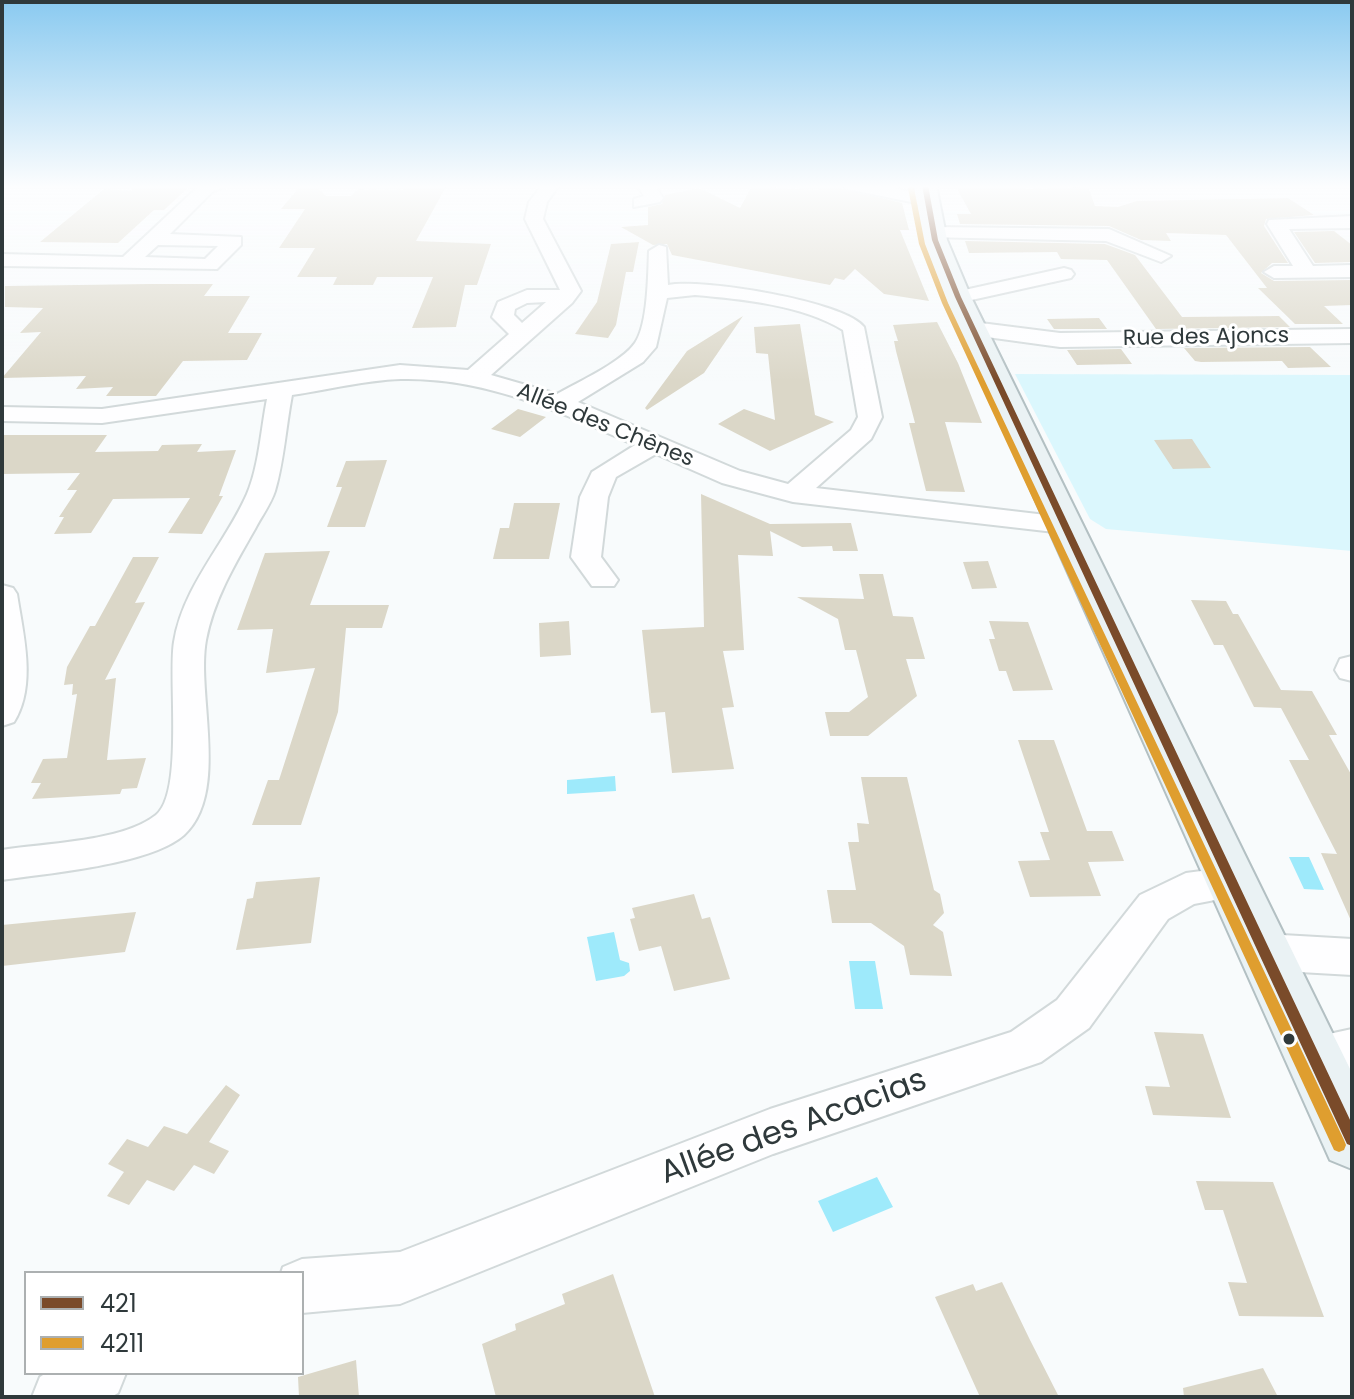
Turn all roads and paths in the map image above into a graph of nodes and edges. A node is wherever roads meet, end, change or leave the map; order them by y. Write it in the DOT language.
graph roads {
  1 [pos="143,250"];
  2 [pos="225,250"];
  3 [pos="550,250"];
  4 [pos="944,250"];
  5 [pos="1147,250"];
  6 [pos="1293,250"];
  7 [pos="659,251"];
  8 [pos="1161,256"];
  9 [pos="2,260"];
  10 [pos="128,263"];
  11 [pos="1352,271"];
  12 [pos="1274,272"];
  13 [pos="1307,272"];
  14 [pos="1064,274"];
  15 [pos="657,294"];
  16 [pos="565,299"];
  17 [pos="973,328"];
  18 [pos="523,335"];
  19 [pos="1352,336"];
  20 [pos="1060,340"];
  21 [pos="474,377"];
  22 [pos="281,390"];
  23 [pos="560,403"];
  24 [pos="2,414"];
  25 [pos="655,444"];
  26 [pos="793,494"];
  27 [pos="1063,525"];
  28 [pos="603,580"];
  29 [pos="2,594"];
  30 [pos="2,714"];
  31 [pos="2,865"];
  32 [pos="1232,883"];
  33 [pos="1265,952"];
  34 [pos="1352,957"];
  35 [pos="1332,1052"];
  36 [pos="1352,1139"];
  37 [pos="304,1286"];
  38 [pos="95,1375"];
  39 [pos="60,1397"];
  1 -- 10 [label="street"];
  2 -- 10 [label="street"];
  3 -- 16 [label="street"];
  4 -- 17 [label="main road"];
  5 -- 8 [label="street"];
  6 -- 13 [label="street"];
  7 -- 15 [label="street"];
  9 -- 10 [label="street"];
  11 -- 13 [label="street"];
  12 -- 13 [label="street"];
  14 -- 17 [label="street"];
  15 -- 23 [label="street"];
  15 -- 26 [label="street"];
  16 -- 18 [label="street"];
  16 -- 18 [label="street"];
  17 -- 20 [label="street, Rue des Ajoncs"];
  17 -- 20 [label="street, Rue des Ajoncs"];
  17 -- 27 [label="main road"];
  18 -- 21 [label="street"];
  19 -- 20 [label="street, Rue des Ajoncs"];
  21 -- 22 [label="street, Allée des Chênes"];
  21 -- 23 [label="street, Allée des Chênes"];
  22 -- 24 [label="street, Allée des Chênes"];
  22 -- 31 [label="street"];
  23 -- 25 [label="street, Allée des Chênes"];
  25 -- 26 [label="street, Allée des Chênes"];
  25 -- 28 [label="street"];
  26 -- 27 [label="street, Allée des Chênes"];
  27 -- 32 [label="main road"];
  29 -- 30 [label="street"];
  32 -- 33 [label="main road"];
  32 -- 37 [label="street, Allée des Acacias"];
  33 -- 34 [label="street"];
  33 -- 35 [label="main road"];
  35 -- 36 [label="main road"];
  38 -- 39 [label="street"];
}
